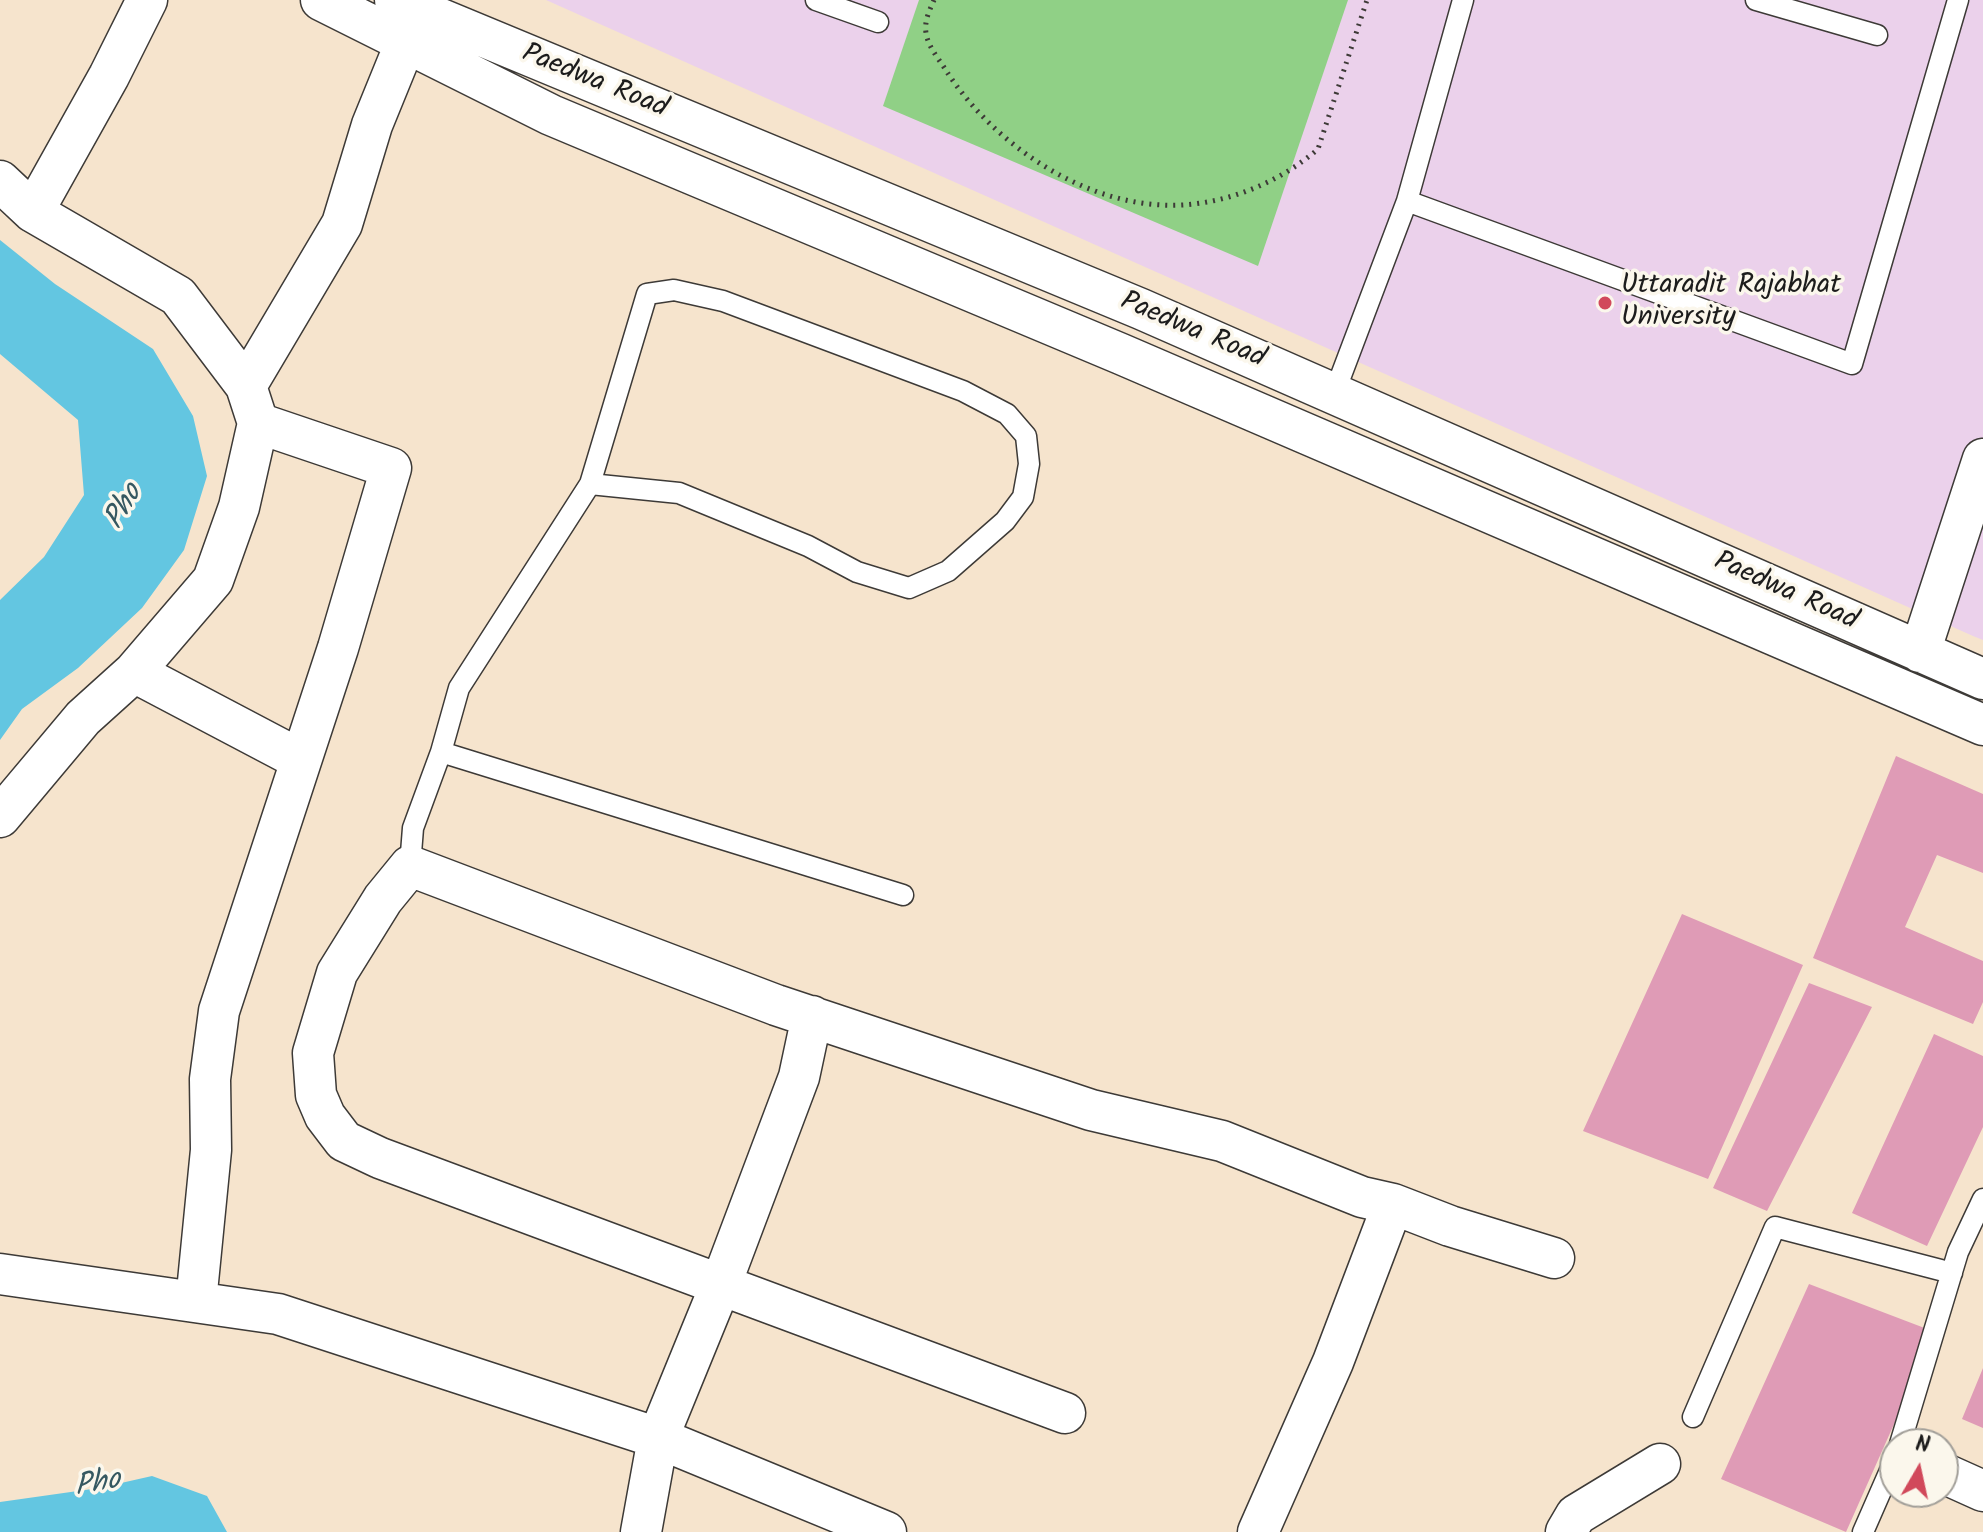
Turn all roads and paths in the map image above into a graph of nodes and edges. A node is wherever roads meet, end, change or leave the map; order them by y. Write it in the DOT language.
graph roads {
  1 [pos="147,0"];
  2 [pos="321,0"];
  3 [pos="395,0"];
  4 [pos="816,0"];
  5 [pos="934,0"];
  6 [pos="1367,0"];
  7 [pos="1463,0"];
  8 [pos="1756,0"];
  9 [pos="1958,0"];
  10 [pos="878,22"];
  11 [pos="1877,35"];
  12 [pos="405,44"];
  13 [pos="0,181"];
  14 [pos="1407,201"];
  15 [pos="33,212"];
  16 [pos="1141,309"];
  17 [pos="1121,354"];
  18 [pos="1334,394"];
  19 [pos="252,405"];
  20 [pos="1983,459"];
  21 [pos="590,484"];
  22 [pos="1920,652"];
  23 [pos="134,672"];
  24 [pos="1983,679"];
  25 [pos="1983,725"];
  26 [pos="441,752"];
  27 [pos="301,760"];
  28 [pos="0,817"];
  29 [pos="410,866"];
  30 [pos="903,895"];
  31 [pos="812,1016"];
  32 [pos="1983,1199"];
  33 [pos="1393,1204"];
  34 [pos="1554,1258"];
  35 [pos="1952,1273"];
  36 [pos="0,1274"];
  37 [pos="721,1284"];
  38 [pos="196,1302"];
  39 [pos="1065,1413"];
  40 [pos="1693,1417"];
  41 [pos="1905,1428"];
  42 [pos="658,1438"];
  43 [pos="1660,1464"];
  44 [pos="1959,1480"];
  45 [pos="1983,1491"];
  46 [pos="1879,1496"];
  47 [pos="641,1532"];
  48 [pos="886,1532"];
  49 [pos="1258,1532"];
  50 [pos="1566,1532"];
  51 [pos="1863,1532"];
  1 -- 15 [label="street"];
  2 -- 12 [label="street"];
  3 -- 16 [label="street, Paedwa Road"];
  4 -- 10 [label="lane"];
  5 -- 6 [label="path"];
  7 -- 14 [label="lane"];
  8 -- 11 [label="lane"];
  9 -- 14 [label="lane"];
  12 -- 17 [label="street"];
  12 -- 19 [label="street"];
  13 -- 15 [label="street"];
  14 -- 18 [label="lane"];
  15 -- 19 [label="street"];
  16 -- 17 [label="street"];
  16 -- 18 [label="street, Paedwa Road"];
  17 -- 25 [label="street"];
  18 -- 22 [label="street, Paedwa Road"];
  19 -- 23 [label="street"];
  19 -- 27 [label="street"];
  20 -- 22 [label="street"];
  21 -- 21 [label="lane"];
  21 -- 26 [label="lane"];
  22 -- 24 [label="street, Paedwa Road"];
  23 -- 27 [label="street"];
  23 -- 28 [label="street"];
  26 -- 29 [label="lane"];
  26 -- 30 [label="lane"];
  27 -- 38 [label="street"];
  29 -- 31 [label="street"];
  29 -- 37 [label="street"];
  31 -- 33 [label="street"];
  31 -- 37 [label="street"];
  32 -- 35 [label="lane"];
  33 -- 34 [label="street"];
  33 -- 49 [label="street"];
  35 -- 40 [label="lane"];
  35 -- 41 [label="lane"];
  36 -- 38 [label="street"];
  37 -- 39 [label="street"];
  37 -- 42 [label="street"];
  38 -- 42 [label="street"];
  42 -- 47 [label="street"];
  42 -- 48 [label="street"];
  43 -- 50 [label="street"];
  44 -- 45 [label="street"];
  46 -- 51 [label="lane"];
}
